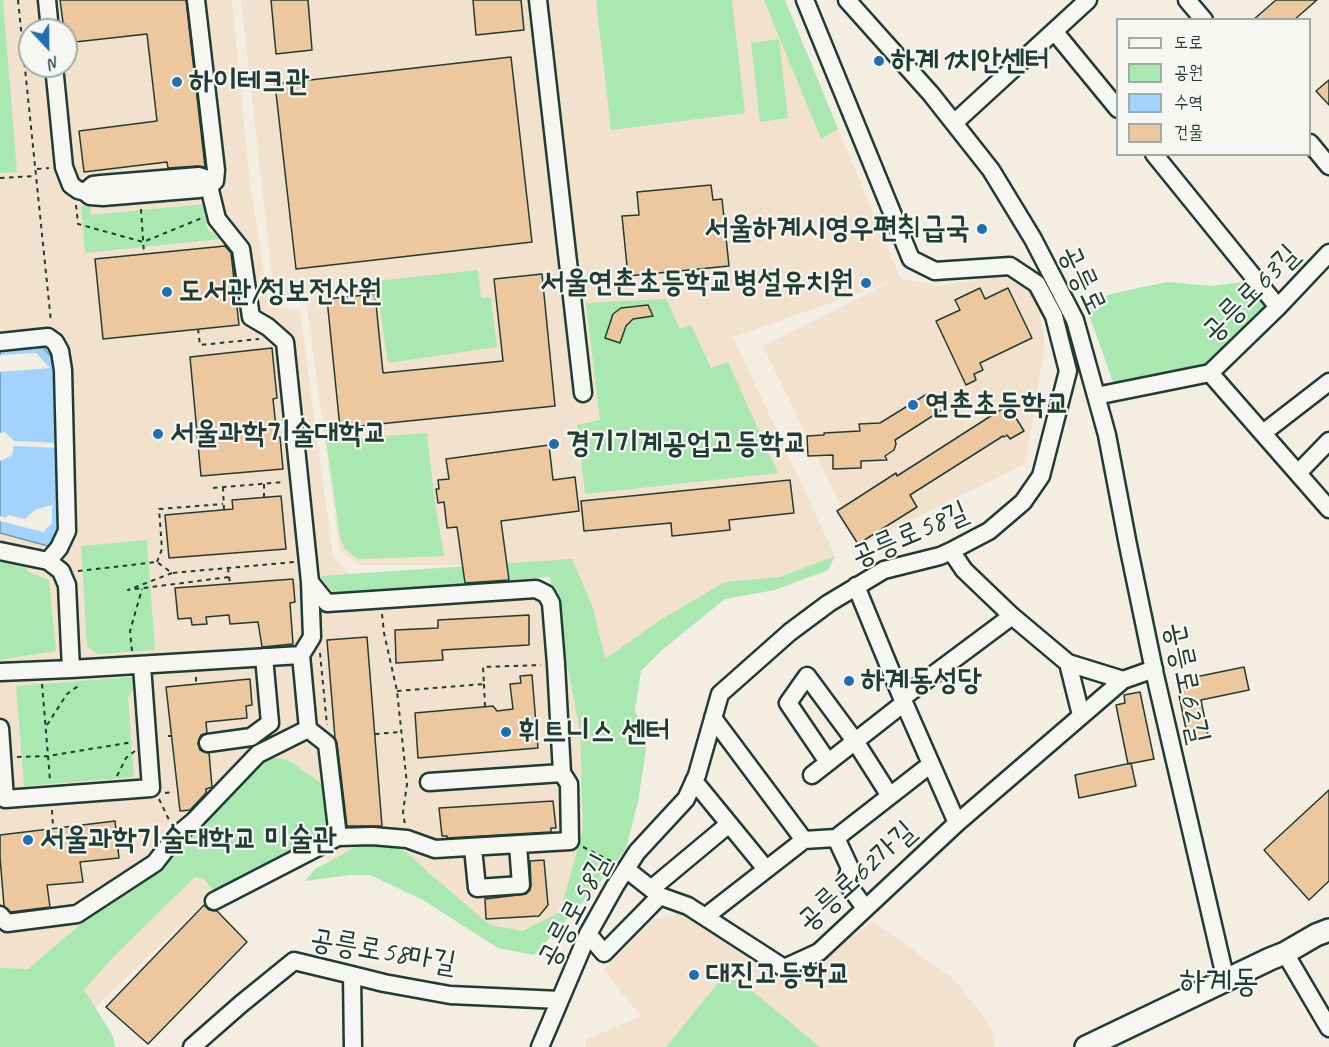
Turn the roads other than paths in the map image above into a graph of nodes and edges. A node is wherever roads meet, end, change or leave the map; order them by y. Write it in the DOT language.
graph roads {
  1 [pos="47,0"];
  2 [pos="196,0"];
  3 [pos="538,0"];
  4 [pos="805,0"];
  5 [pos="847,0"];
  6 [pos="1088,0"];
  7 [pos="1187,0"];
  8 [pos="49,18"];
  9 [pos="1202,18"];
  10 [pos="1054,31"];
  11 [pos="55,78"];
  12 [pos="1116,107"];
  13 [pos="954,123"];
  14 [pos="1311,144"];
  15 [pos="1156,156"];
  16 [pos="1329,166"];
  17 [pos="209,186"];
  18 [pos="80,190"];
  19 [pos="1329,253"];
  20 [pos="1278,307"];
  21 [pos="0,342"];
  22 [pos="1210,373"];
  23 [pos="1329,382"];
  24 [pos="583,393"];
  25 [pos="1096,396"];
  26 [pos="1263,433"];
  27 [pos="1329,441"];
  28 [pos="1298,473"];
  29 [pos="1329,509"];
  30 [pos="0,551"];
  31 [pos="951,552"];
  32 [pos="48,561"];
  33 [pos="310,582"];
  34 [pos="856,586"];
  35 [pos="1012,616"];
  36 [pos="301,655"];
  37 [pos="264,657"];
  38 [pos="138,663"];
  39 [pos="1068,663"];
  40 [pos="71,669"];
  41 [pos="1154,669"];
  42 [pos="0,672"];
  43 [pos="1123,680"];
  44 [pos="903,701"];
  45 [pos="1081,715"];
  46 [pos="713,718"];
  47 [pos="0,728"];
  48 [pos="308,729"];
  49 [pos="855,741"];
  50 [pos="208,743"];
  51 [pos="828,762"];
  52 [pos="931,764"];
  53 [pos="562,773"];
  54 [pos="812,775"];
  55 [pos="694,781"];
  56 [pos="429,782"];
  57 [pos="890,796"];
  58 [pos="957,823"];
  59 [pos="729,824"];
  60 [pos="338,837"];
  61 [pos="836,838"];
  62 [pos="804,840"];
  63 [pos="518,845"];
  64 [pos="473,848"];
  65 [pos="626,869"];
  66 [pos="766,869"];
  67 [pos="655,892"];
  68 [pos="214,901"];
  69 [pos="865,908"];
  70 [pos="705,917"];
  71 [pos="2,920"];
  72 [pos="1329,930"];
  73 [pos="588,934"];
  74 [pos="1285,953"];
  75 [pos="352,975"];
  76 [pos="1226,981"];
  77 [pos="560,1000"];
  78 [pos="1329,1028"];
  79 [pos="192,1047"];
  80 [pos="353,1047"];
  81 [pos="540,1047"];
  82 [pos="1086,1047"];
  1 -- 8 [label="street"];
  2 -- 17 [label="street"];
  3 -- 24 [label="street"];
  4 -- 31 [label="street, 공릉로58길"];
  5 -- 13 [label="street, 공릉로"];
  6 -- 10 [label="street"];
  7 -- 9 [label="street"];
  10 -- 12 [label="street"];
  10 -- 13 [label="street"];
  11 -- 18 [label="street"];
  13 -- 25 [label="street, 공릉로"];
  14 -- 16 [label="street"];
  15 -- 20 [label="street"];
  17 -- 18 [label="street"];
  17 -- 18 [label="street"];
  17 -- 33 [label="street"];
  19 -- 20 [label="street, 공릉로63길"];
  20 -- 22 [label="street, 공릉로63길"];
  21 -- 32 [label="street"];
  22 -- 25 [label="street"];
  22 -- 26 [label="street"];
  23 -- 26 [label="street"];
  25 -- 41 [label="street, 공릉로62길"];
  26 -- 28 [label="street"];
  27 -- 28 [label="street"];
  28 -- 29 [label="street"];
  30 -- 32 [label="street"];
  31 -- 34 [label="street, 공릉로58길"];
  31 -- 35 [label="street"];
  32 -- 40 [label="street"];
  33 -- 36 [label="street"];
  33 -- 53 [label="street"];
  34 -- 44 [label="street"];
  34 -- 46 [label="street, 공릉로58길"];
  35 -- 39 [label="street"];
  35 -- 44 [label="street"];
  36 -- 37 [label="street"];
  36 -- 48 [label="street"];
  37 -- 38 [label="street"];
  37 -- 50 [label="street"];
  38 -- 40 [label="street"];
  38 -- 47 [label="street"];
  39 -- 43 [label="street"];
  39 -- 45 [label="street"];
  40 -- 42 [label="street"];
  41 -- 43 [label="street, 공릉로62가길"];
  41 -- 76 [label="street, 공릉로62길"];
  43 -- 45 [label="street, 공릉로62가길"];
  44 -- 49 [label="street"];
  44 -- 52 [label="street"];
  45 -- 58 [label="street, 공릉로62가길"];
  46 -- 55 [label="street, 공릉로58길"];
  46 -- 62 [label="street"];
  48 -- 60 [label="street"];
  48 -- 71 [label="street"];
  49 -- 51 [label="street"];
  49 -- 51 [label="street"];
  49 -- 57 [label="street"];
  51 -- 54 [label="street"];
  52 -- 57 [label="street"];
  52 -- 58 [label="street"];
  53 -- 56 [label="street"];
  53 -- 63 [label="street"];
  55 -- 59 [label="street"];
  55 -- 65 [label="street, 공릉로58길"];
  57 -- 61 [label="street"];
  58 -- 69 [label="street, 공릉로62가길"];
  59 -- 66 [label="street"];
  59 -- 67 [label="street, 공릉로58길"];
  60 -- 64 [label="street"];
  60 -- 68 [label="street"];
  61 -- 62 [label="street"];
  61 -- 69 [label="street"];
  62 -- 66 [label="street"];
  63 -- 64 [label="street"];
  63 -- 64 [label="street"];
  65 -- 67 [label="street, 공릉로62가길"];
  65 -- 73 [label="street, 공릉로58길"];
  66 -- 70 [label="street"];
  67 -- 70 [label="street, 공릉로62가길"];
  67 -- 73 [label="street"];
  69 -- 70 [label="street, 공릉로62가길"];
  72 -- 74 [label="main road"];
  73 -- 77 [label="street, 공릉로58길"];
  74 -- 76 [label="main road"];
  74 -- 78 [label="street"];
  75 -- 77 [label="street, 공릉로58마길"];
  75 -- 79 [label="street, 공릉로58마길"];
  75 -- 80 [label="street"];
  76 -- 82 [label="main road"];
  77 -- 81 [label="street, 공릉로58길"];
}
